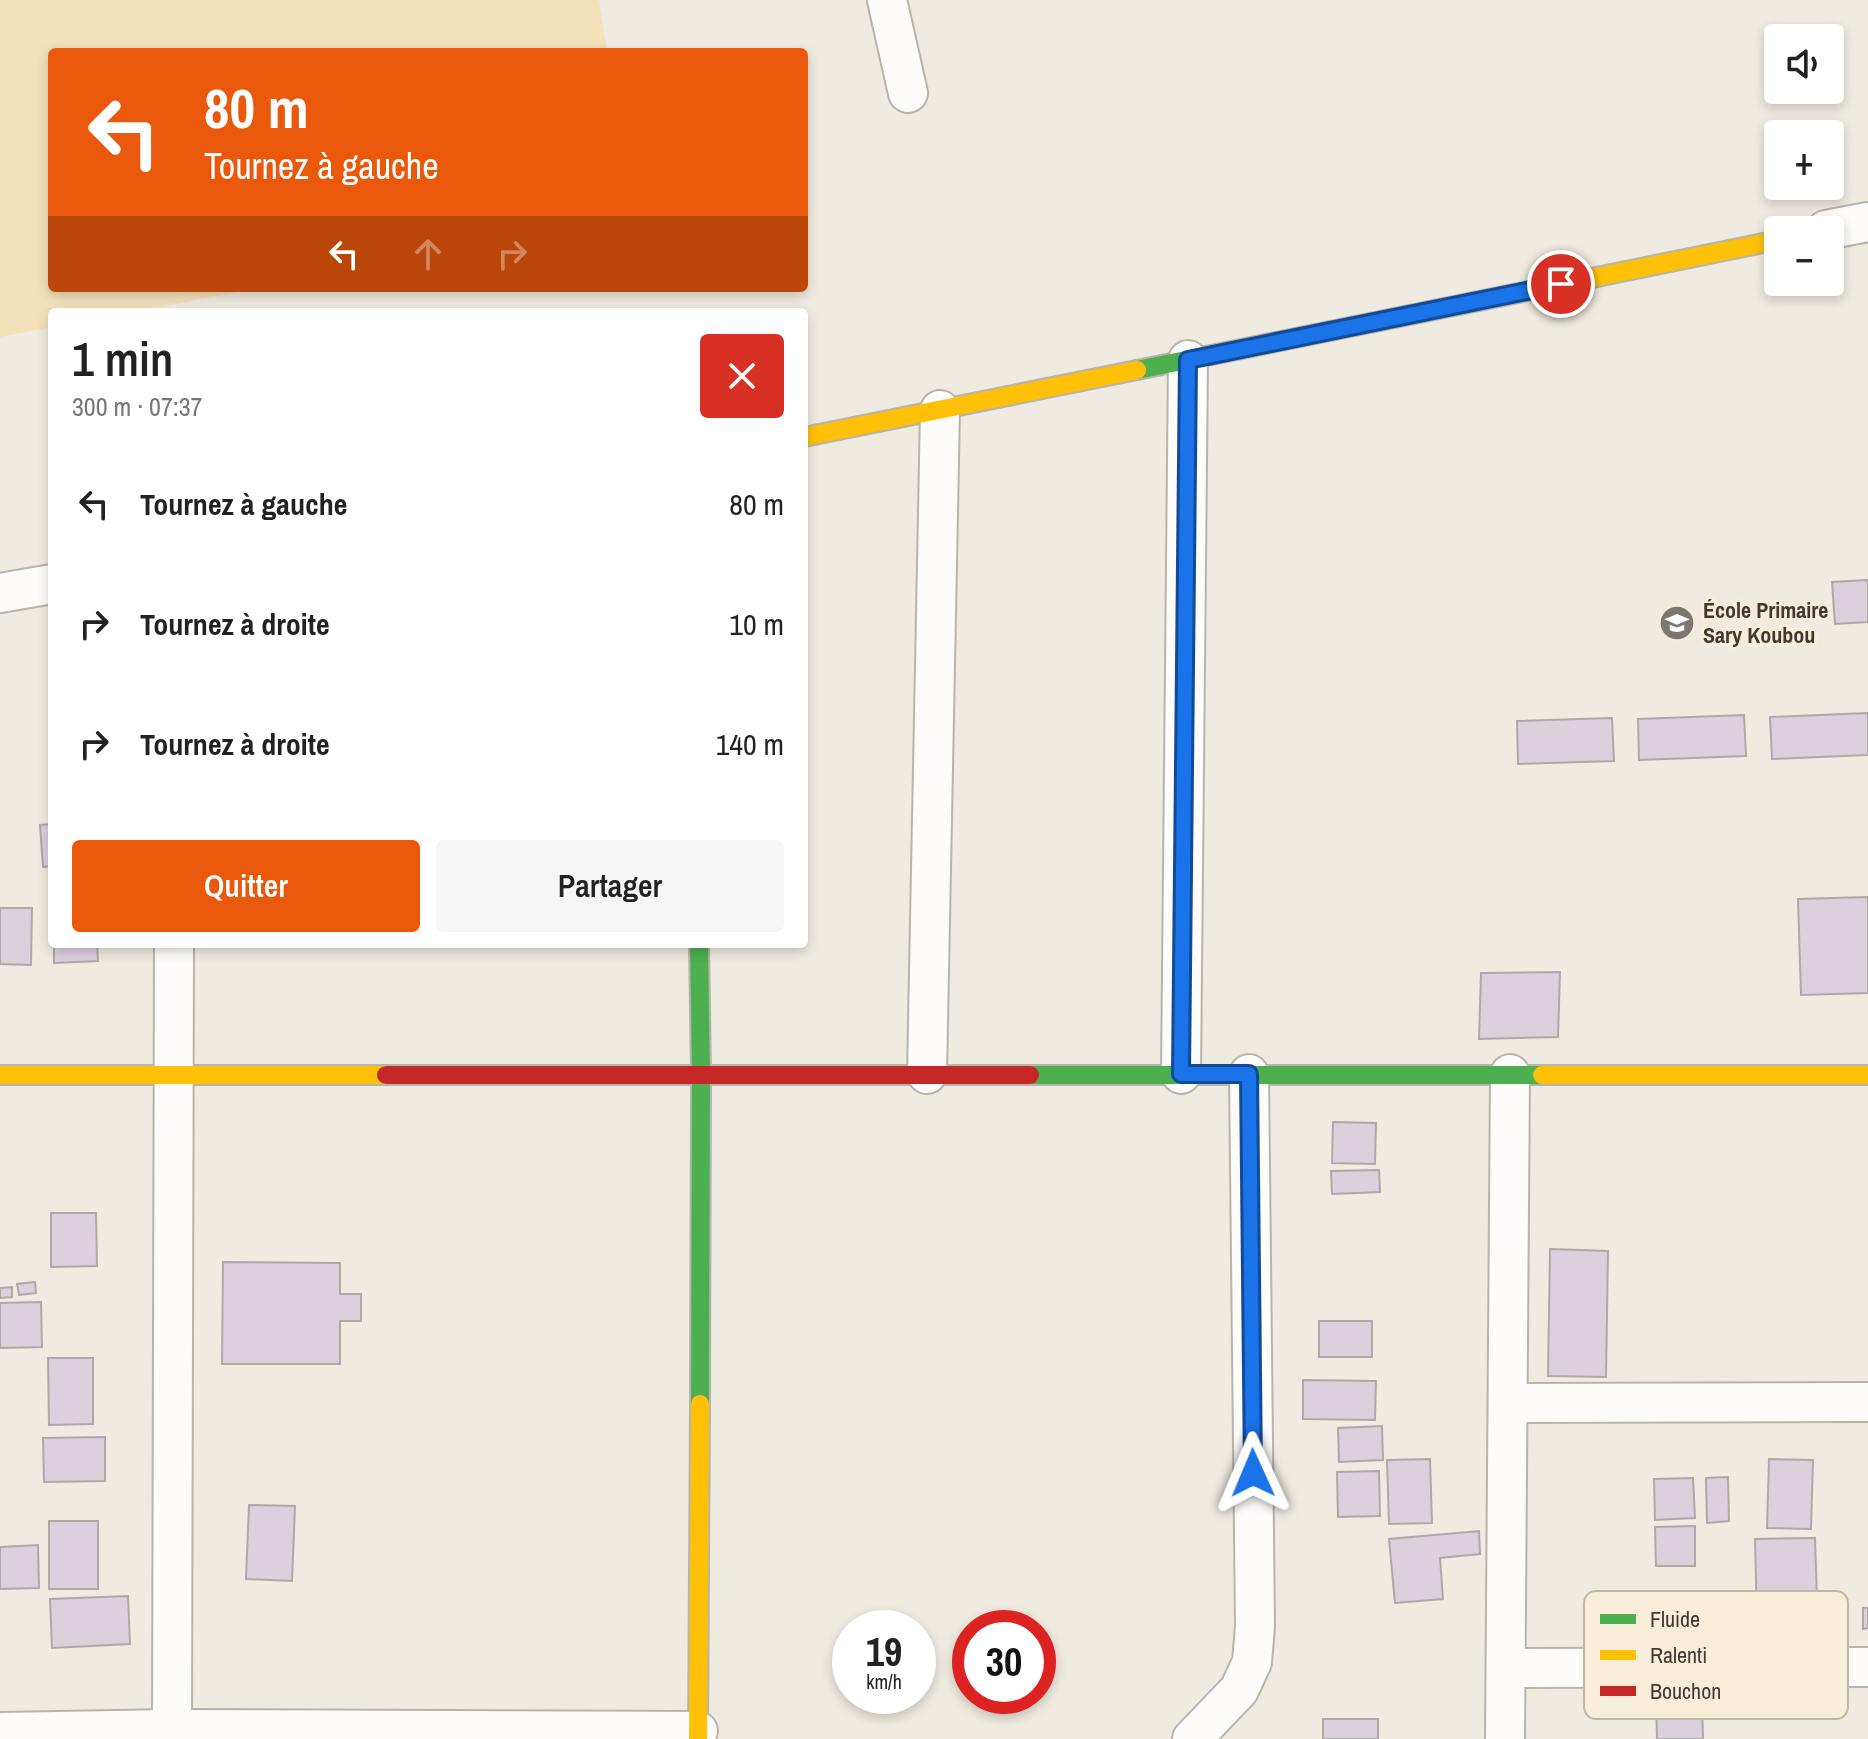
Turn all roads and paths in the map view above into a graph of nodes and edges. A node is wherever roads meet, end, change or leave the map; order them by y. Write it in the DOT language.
graph roads {
  1 [pos="887,0"];
  2 [pos="908,93"];
  3 [pos="1868,222"];
  4 [pos="1844,227"];
  5 [pos="1764,243"];
  6 [pos="1188,360"];
  7 [pos="940,410"];
  8 [pos="808,436"];
  9 [pos="48,585"];
  10 [pos="0,593"];
  11 [pos="174,948"];
  12 [pos="699,948"];
  13 [pos="701,1074"];
  14 [pos="927,1074"];
  15 [pos="1181,1074"];
  16 [pos="1249,1074"];
  17 [pos="1510,1074"];
  18 [pos="0,1075"];
  19 [pos="173,1075"];
  20 [pos="1868,1075"];
  21 [pos="1868,1402"];
  22 [pos="1508,1403"];
  23 [pos="1848,1667"];
  24 [pos="1868,1667"];
  25 [pos="1506,1668"];
  26 [pos="1584,1668"];
  27 [pos="172,1729"];
  28 [pos="0,1732"];
  29 [pos="698,1735"];
  30 [pos="1192,1739"];
  31 [pos="1505,1739"];
  1 -- 2 [label="street"];
  3 -- 4 [label="street"];
  5 -- 6 [label="street"];
  6 -- 7 [label="street"];
  6 -- 15 [label="street"];
  7 -- 8 [label="street"];
  7 -- 14 [label="street"];
  9 -- 10 [label="street"];
  11 -- 19 [label="street"];
  12 -- 13 [label="street"];
  13 -- 14 [label="street"];
  13 -- 19 [label="street"];
  13 -- 29 [label="street"];
  14 -- 15 [label="street"];
  15 -- 16 [label="street"];
  16 -- 17 [label="street"];
  16 -- 30 [label="street"];
  17 -- 20 [label="street"];
  17 -- 22 [label="street"];
  18 -- 19 [label="street"];
  19 -- 27 [label="street"];
  21 -- 22 [label="street"];
  22 -- 25 [label="street"];
  23 -- 24 [label="street"];
  25 -- 26 [label="street"];
  25 -- 31 [label="street"];
  27 -- 28 [label="street"];
  27 -- 29 [label="street"];
}
